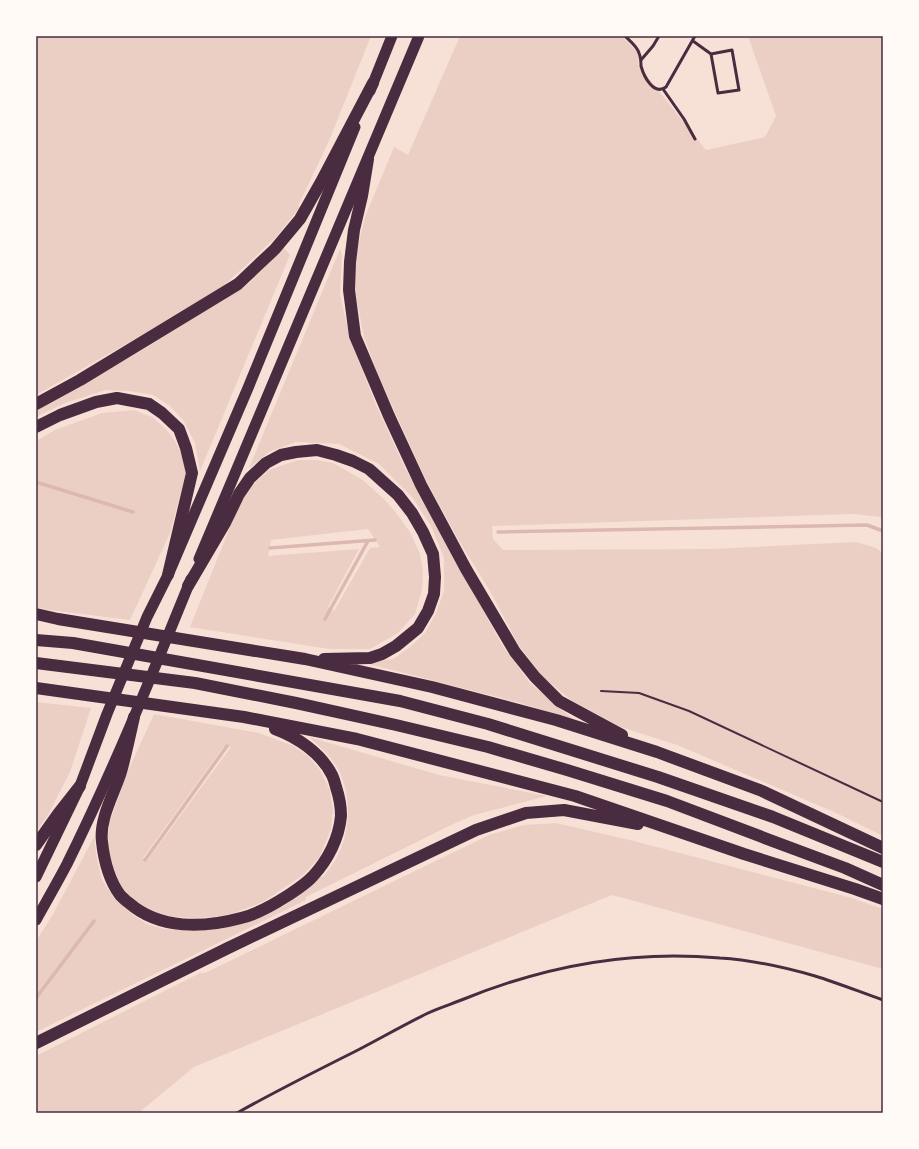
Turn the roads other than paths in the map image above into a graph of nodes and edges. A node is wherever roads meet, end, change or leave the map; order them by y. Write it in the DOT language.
graph roads {
  1 [pos="392,36"];
  2 [pos="420,36"];
  3 [pos="625,36"];
  4 [pos="659,36"];
  5 [pos="695,36"];
  6 [pos="693,41"];
  7 [pos="711,54"];
  8 [pos="641,60"];
  9 [pos="373,84"];
  10 [pos="663,89"];
  11 [pos="695,140"];
  12 [pos="368,159"];
  13 [pos="36,404"];
  14 [pos="36,427"];
  15 [pos="168,575"];
  16 [pos="188,586"];
  17 [pos="36,616"];
  18 [pos="36,640"];
  19 [pos="305,659"];
  20 [pos="36,663"];
  21 [pos="36,688"];
  22 [pos="134,717"];
  23 [pos="244,717"];
  24 [pos="657,752"];
  25 [pos="80,786"];
  26 [pos="682,832"];
  27 [pos="36,846"];
  28 [pos="883,848"];
  29 [pos="883,862"];
  30 [pos="36,877"];
  31 [pos="883,885"];
  32 [pos="883,899"];
  33 [pos="36,920"];
  34 [pos="883,1000"];
  35 [pos="36,1044"];
  36 [pos="237,1113"];
  1 -- 9 [label="highway"];
  2 -- 12 [label="highway"];
  3 -- 8 [label="lane"];
  4 -- 8 [label="lane"];
  5 -- 6 [label="lane"];
  6 -- 7 [label="lane"];
  6 -- 10 [label="lane"];
  7 -- 7 [label="lane"];
  8 -- 10 [label="lane"];
  9 -- 13 [label="highway"];
  9 -- 15 [label="highway"];
  10 -- 11 [label="lane"];
  12 -- 16 [label="highway"];
  12 -- 24 [label="highway"];
  14 -- 15 [label="highway"];
  15 -- 25 [label="highway"];
  16 -- 19 [label="highway"];
  16 -- 22 [label="highway"];
  17 -- 19 [label="highway"];
  18 -- 29 [label="highway"];
  19 -- 24 [label="highway"];
  20 -- 31 [label="highway"];
  21 -- 23 [label="highway"];
  22 -- 23 [label="highway"];
  22 -- 33 [label="highway"];
  23 -- 26 [label="highway"];
  24 -- 28 [label="highway"];
  25 -- 27 [label="highway"];
  25 -- 30 [label="highway"];
  26 -- 32 [label="highway"];
  26 -- 35 [label="highway"];
  34 -- 36 [label="lane"];
}
